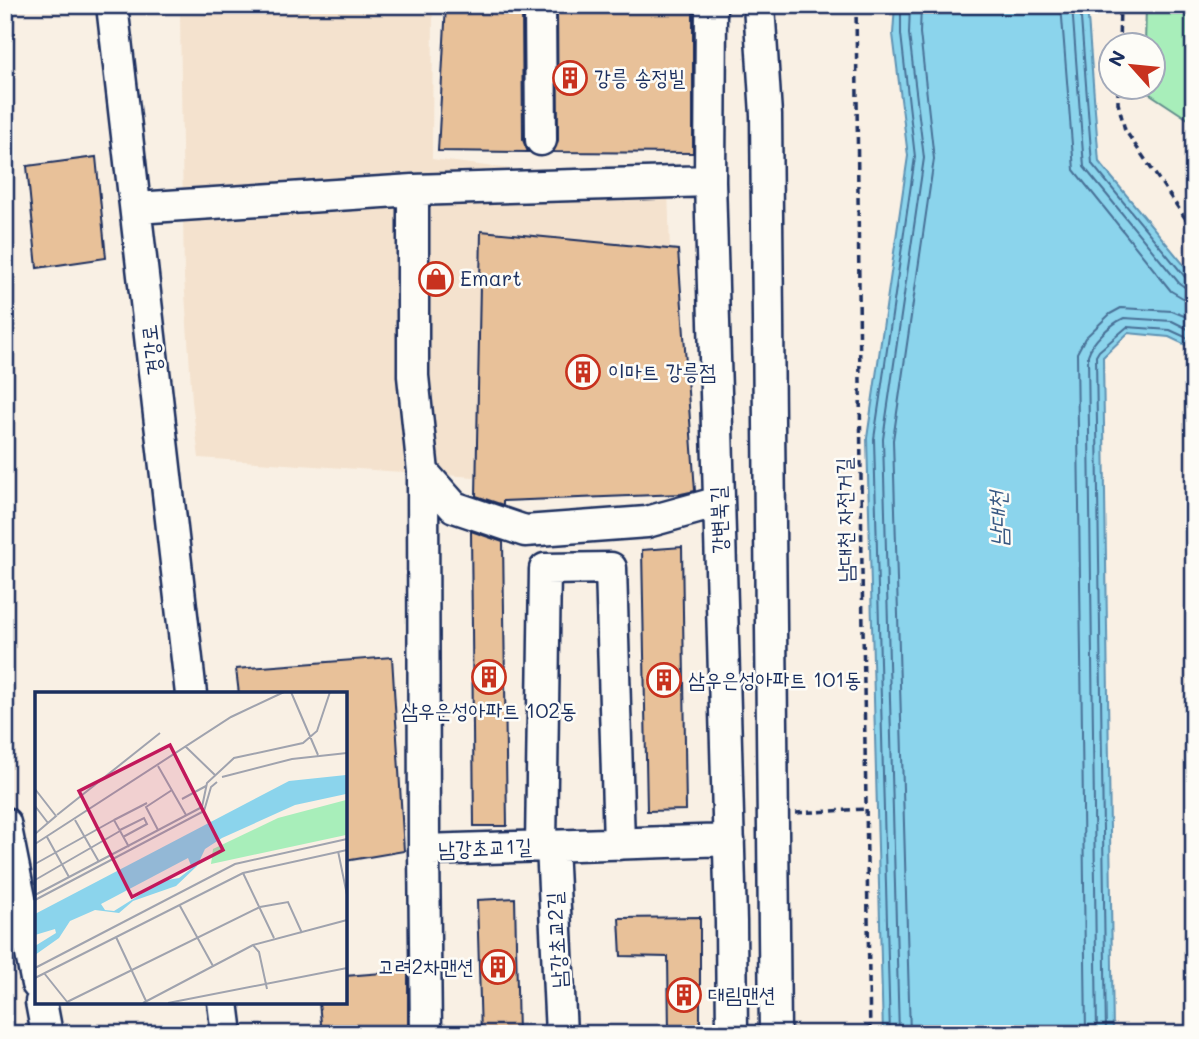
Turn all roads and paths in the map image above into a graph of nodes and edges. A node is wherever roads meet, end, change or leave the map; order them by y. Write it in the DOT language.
graph roads {
  1 [pos="112,5"];
  2 [pos="540,5"];
  3 [pos="711,5"];
  4 [pos="759,5"];
  5 [pos="856,5"];
  6 [pos="1120,5"];
  7 [pos="1119,32"];
  8 [pos="1118,102"];
  9 [pos="541,140"];
  10 [pos="710,181"];
  11 [pos="413,190"];
  12 [pos="136,208"];
  13 [pos="1194,231"];
  14 [pos="424,472"];
  15 [pos="719,502"];
  16 [pos="191,692"];
  17 [pos="5,823"];
  18 [pos="729,840"];
  19 [pos="619,844"];
  20 [pos="547,846"];
  21 [pos="424,850"];
  22 [pos="35,974"];
  23 [pos="41,1004"];
  24 [pos="223,1004"];
  25 [pos="47,1034"];
  26 [pos="227,1034"];
  27 [pos="426,1034"];
  28 [pos="561,1034"];
  29 [pos="732,1034"];
  30 [pos="775,1034"];
  31 [pos="870,1034"];
  1 -- 12 [label="street, 경강로"];
  2 -- 9 [label="street"];
  3 -- 10 [label="street, 강변북길"];
  4 -- 30 [label="street"];
  5 -- 31 [label="path, 남대천 자전거길"];
  6 -- 7 [label="path"];
  8 -- 13 [label="path"];
  10 -- 11 [label="street"];
  10 -- 15 [label="street, 강변북길"];
  11 -- 12 [label="street"];
  11 -- 14 [label="street"];
  12 -- 16 [label="street, 경강로"];
  14 -- 15 [label="street"];
  14 -- 21 [label="street"];
  15 -- 18 [label="street, 강변북길"];
  17 -- 22 [label="street"];
  18 -- 19 [label="street, 남강초교1길"];
  18 -- 29 [label="street, 강변북길"];
  19 -- 20 [label="street, 남강초교1길"];
  19 -- 20 [label="street, 남강초교2길"];
  20 -- 21 [label="street, 남강초교1길"];
  20 -- 28 [label="street, 남강초교2길"];
  21 -- 27 [label="street, 남강초교1길"];
  23 -- 25 [label="street"];
  24 -- 26 [label="street"];
}
